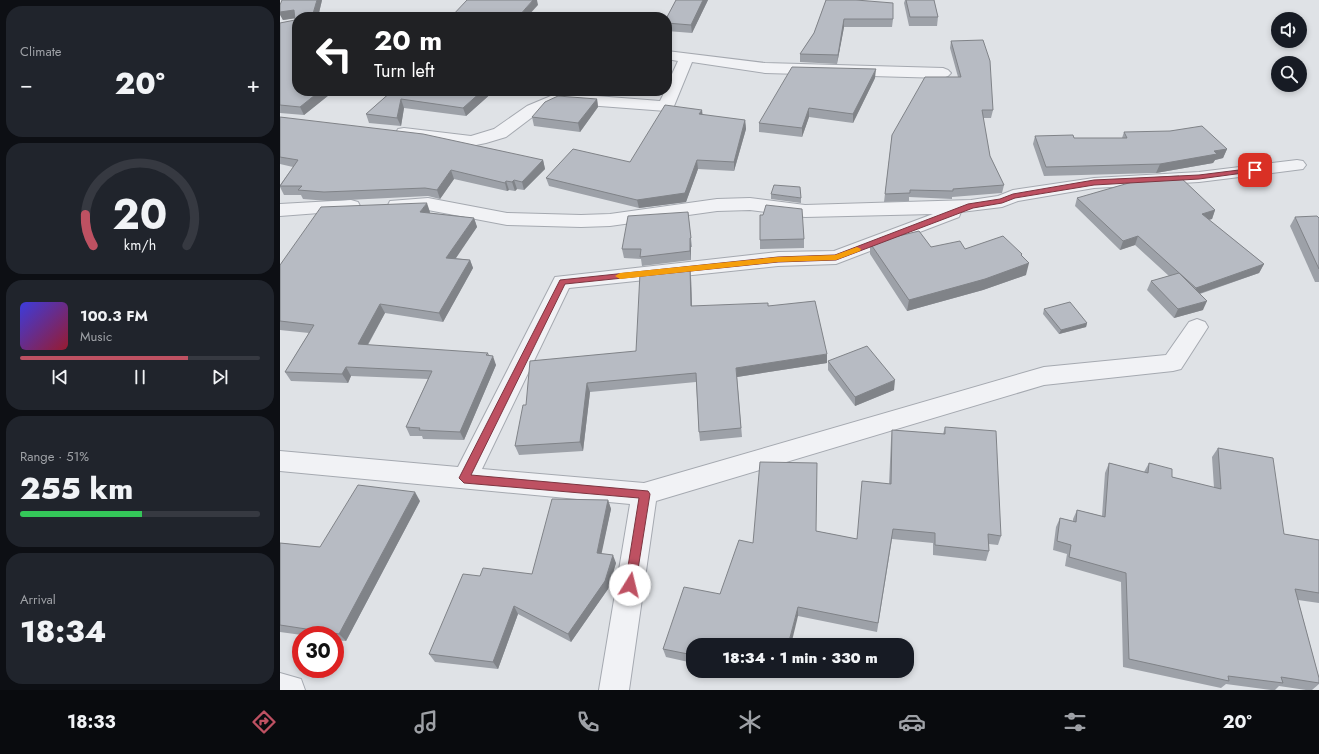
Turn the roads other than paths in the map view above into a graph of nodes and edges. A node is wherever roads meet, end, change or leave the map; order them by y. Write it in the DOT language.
graph roads {
  1 [pos="672,56"];
  2 [pos="687,57"];
  3 [pos="943,73"];
  4 [pos="672,92"];
  5 [pos="670,96"];
  6 [pos="388,131"];
  7 [pos="1297,165"];
  8 [pos="971,206"];
  9 [pos="280,210"];
  10 [pos="1197,327"];
  11 [pos="280,460"];
  12 [pos="464,478"];
  13 [pos="644,494"];
  14 [pos="280,688"];
  15 [pos="290,690"];
  16 [pos="614,690"];
  1 -- 2 [label="street"];
  2 -- 3 [label="street"];
  2 -- 4 [label="street"];
  5 -- 6 [label="street"];
  7 -- 8 [label="street"];
  8 -- 9 [label="street"];
  8 -- 12 [label="street"];
  10 -- 13 [label="street"];
  11 -- 12 [label="street"];
  12 -- 13 [label="street"];
  13 -- 16 [label="street"];
  14 -- 15 [label="street"];
}
